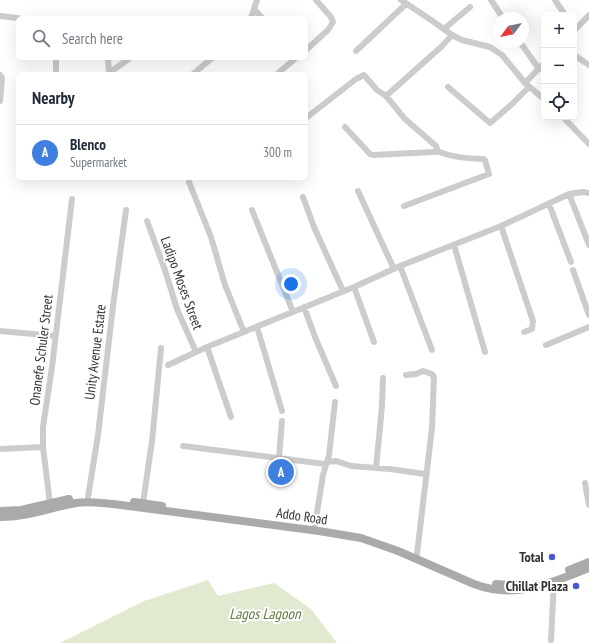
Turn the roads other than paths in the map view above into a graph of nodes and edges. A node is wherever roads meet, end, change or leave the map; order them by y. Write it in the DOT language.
graph roads {
  1 [pos="257,0"];
  2 [pos="316,0"];
  3 [pos="491,0"];
  4 [pos="555,0"];
  5 [pos="403,2"];
  6 [pos="470,7"];
  7 [pos="254,9"];
  8 [pos="500,12"];
  9 [pos="563,12"];
  10 [pos="589,15"];
  11 [pos="0,16"];
  12 [pos="252,16"];
  13 [pos="260,16"];
  14 [pos="16,18"];
  15 [pos="577,26"];
  16 [pos="444,29"];
  17 [pos="452,35"];
  18 [pos="308,48"];
  19 [pos="524,48"];
  20 [pos="356,51"];
  21 [pos="577,57"];
  22 [pos="56,60"];
  23 [pos="108,60"];
  24 [pos="127,60"];
  25 [pos="210,60"];
  26 [pos="294,60"];
  27 [pos="589,65"];
  28 [pos="541,66"];
  29 [pos="538,69"];
  30 [pos="56,72"];
  31 [pos="109,72"];
  32 [pos="112,72"];
  33 [pos="195,72"];
  34 [pos="279,72"];
  35 [pos="0,74"];
  36 [pos="527,85"];
  37 [pos="448,87"];
  38 [pos="386,96"];
  39 [pos="541,97"];
  40 [pos="0,101"];
  41 [pos="308,116"];
  42 [pos="566,120"];
  43 [pos="345,127"];
  44 [pos="589,144"];
  45 [pos="437,151"];
  46 [pos="189,182"];
  47 [pos="358,191"];
  48 [pos="589,193"];
  49 [pos="569,194"];
  50 [pos="303,198"];
  51 [pos="72,199"];
  52 [pos="549,204"];
  53 [pos="404,206"];
  54 [pos="126,210"];
  55 [pos="252,210"];
  56 [pos="147,221"];
  57 [pos="501,226"];
  58 [pos="589,244"];
  59 [pos="454,245"];
  60 [pos="571,262"];
  61 [pos="400,266"];
  62 [pos="394,269"];
  63 [pos="573,270"];
  64 [pos="354,287"];
  65 [pos="343,291"];
  66 [pos="589,294"];
  67 [pos="582,297"];
  68 [pos="304,307"];
  69 [pos="293,312"];
  70 [pos="589,315"];
  71 [pos="256,327"];
  72 [pos="589,327"];
  73 [pos="0,331"];
  74 [pos="244,332"];
  75 [pos="524,332"];
  76 [pos="55,336"];
  77 [pos="374,342"];
  78 [pos="546,345"];
  79 [pos="207,347"];
  80 [pos="161,348"];
  81 [pos="432,350"];
  82 [pos="196,352"];
  83 [pos="485,352"];
  84 [pos="168,365"];
  85 [pos="406,375"];
  86 [pos="383,378"];
  87 [pos="336,386"];
  88 [pos="335,402"];
  89 [pos="282,411"];
  90 [pos="231,417"];
  91 [pos="282,421"];
  92 [pos="183,446"];
  93 [pos="43,447"];
  94 [pos="0,448"];
  95 [pos="279,457"];
  96 [pos="325,464"];
  97 [pos="376,468"];
  98 [pos="425,474"];
  99 [pos="585,483"];
  100 [pos="88,497"];
  101 [pos="50,504"];
  102 [pos="147,505"];
  103 [pos="589,505"];
  104 [pos="0,511"];
  105 [pos="0,517"];
  106 [pos="315,525"];
  107 [pos="417,554"];
  108 [pos="589,562"];
  109 [pos="589,568"];
  110 [pos="554,582"];
  111 [pos="551,640"];
  1 -- 7 [label="street"];
  2 -- 18 [label="street"];
  3 -- 8 [label="street"];
  4 -- 9 [label="street"];
  5 -- 16 [label="street"];
  5 -- 20 [label="street"];
  6 -- 16 [label="street"];
  7 -- 12 [label="street"];
  7 -- 13 [label="street"];
  10 -- 15 [label="street"];
  11 -- 14 [label="street"];
  16 -- 17 [label="street"];
  17 -- 36 [label="street"];
  17 -- 38 [label="street"];
  19 -- 29 [label="street"];
  21 -- 27 [label="street"];
  22 -- 30 [label="street"];
  23 -- 31 [label="street"];
  24 -- 32 [label="street"];
  25 -- 33 [label="street"];
  26 -- 34 [label="street"];
  28 -- 29 [label="street"];
  29 -- 36 [label="street"];
  35 -- 40 [label="street"];
  36 -- 37 [label="street"];
  36 -- 39 [label="street"];
  38 -- 41 [label="street"];
  38 -- 45 [label="street"];
  42 -- 44 [label="street"];
  43 -- 45 [label="street"];
  45 -- 53 [label="street"];
  46 -- 74 [label="street"];
  47 -- 62 [label="street"];
  48 -- 49 [label="street"];
  49 -- 52 [label="street"];
  49 -- 58 [label="street"];
  50 -- 65 [label="street"];
  51 -- 76 [label="street, Onanefe Schuler Street"];
  52 -- 57 [label="street"];
  52 -- 60 [label="street"];
  54 -- 100 [label="street, Unity Avenue Estate"];
  55 -- 69 [label="street"];
  56 -- 82 [label="street, Ladipo Moses Street"];
  57 -- 59 [label="street"];
  57 -- 75 [label="street"];
  59 -- 61 [label="street"];
  59 -- 83 [label="street"];
  61 -- 62 [label="street"];
  61 -- 81 [label="street"];
  62 -- 64 [label="street"];
  63 -- 67 [label="street"];
  64 -- 65 [label="street"];
  64 -- 77 [label="street"];
  65 -- 68 [label="street"];
  66 -- 67 [label="street"];
  67 -- 70 [label="street"];
  68 -- 69 [label="street"];
  68 -- 87 [label="street"];
  69 -- 71 [label="street"];
  71 -- 74 [label="street"];
  71 -- 89 [label="street"];
  72 -- 78 [label="street"];
  73 -- 76 [label="street"];
  74 -- 79 [label="street"];
  76 -- 93 [label="street, Onanefe Schuler Street"];
  79 -- 82 [label="street"];
  79 -- 90 [label="street"];
  80 -- 102 [label="street"];
  82 -- 84 [label="street"];
  85 -- 98 [label="street"];
  86 -- 97 [label="street"];
  88 -- 96 [label="street"];
  91 -- 95 [label="street"];
  92 -- 95 [label="street"];
  93 -- 94 [label="street"];
  93 -- 101 [label="street, Onanefe Schuler Street"];
  95 -- 96 [label="street"];
  96 -- 97 [label="street"];
  96 -- 106 [label="street"];
  97 -- 98 [label="street"];
  98 -- 107 [label="street"];
  99 -- 103 [label="street"];
  100 -- 101 [label="main road, Addo Road"];
  100 -- 102 [label="main road, Addo Road"];
  101 -- 104 [label="main road, Addo Road"];
  102 -- 105 [label="main road, Addo Road"];
  102 -- 106 [label="main road, Addo Road"];
  102 -- 110 [label="main road, Addo Road"];
  106 -- 107 [label="main road, Addo Road"];
  107 -- 108 [label="main road, Addo Road"];
  109 -- 110 [label="main road, Addo Road"];
  110 -- 111 [label="street"];
}
